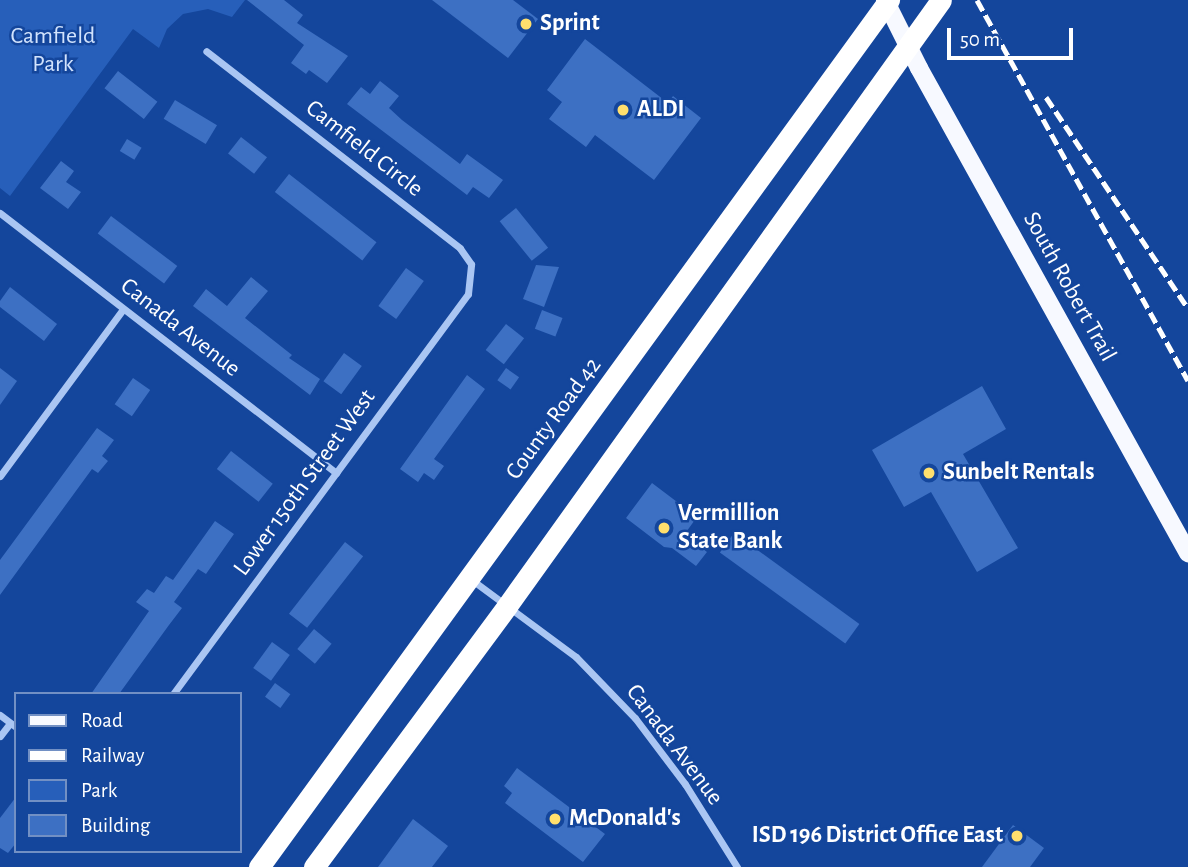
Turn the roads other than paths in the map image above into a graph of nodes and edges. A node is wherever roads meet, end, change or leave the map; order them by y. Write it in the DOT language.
graph roads {
  1 [pos="941,0"];
  2 [pos="887,1"];
  3 [pos="908,44"];
  4 [pos="206,51"];
  5 [pos="0,213"];
  6 [pos="468,294"];
  7 [pos="123,309"];
  8 [pos="336,473"];
  9 [pos="0,476"];
  10 [pos="1188,553"];
  11 [pos="471,579"];
  12 [pos="507,606"];
  13 [pos="174,692"];
  14 [pos="376,708"];
  15 [pos="0,715"];
  16 [pos="13,725"];
  17 [pos="0,736"];
  18 [pos="259,867"];
  19 [pos="266,867"];
  20 [pos="314,867"];
  21 [pos="737,867"];
  1 -- 3 [label="highway"];
  2 -- 3 [label="main road, South Robert Trail"];
  2 -- 11 [label="highway, County Road 42"];
  3 -- 10 [label="main road, South Robert Trail"];
  3 -- 12 [label="highway"];
  4 -- 6 [label="street, Camfield Circle"];
  5 -- 7 [label="street, Canada Avenue"];
  6 -- 8 [label="street, Lower 150th Street West"];
  7 -- 8 [label="street, Canada Avenue"];
  7 -- 9 [label="street"];
  8 -- 13 [label="street, Lower 150th Street West"];
  11 -- 12 [label="street, Canada Avenue"];
  11 -- 14 [label="highway, County Road 42"];
  12 -- 20 [label="highway"];
  12 -- 21 [label="street, Canada Avenue"];
  14 -- 18 [label="highway, County Road 42"];
  14 -- 19 [label="highway"];
  15 -- 16 [label="street"];
  16 -- 17 [label="street"];
}
